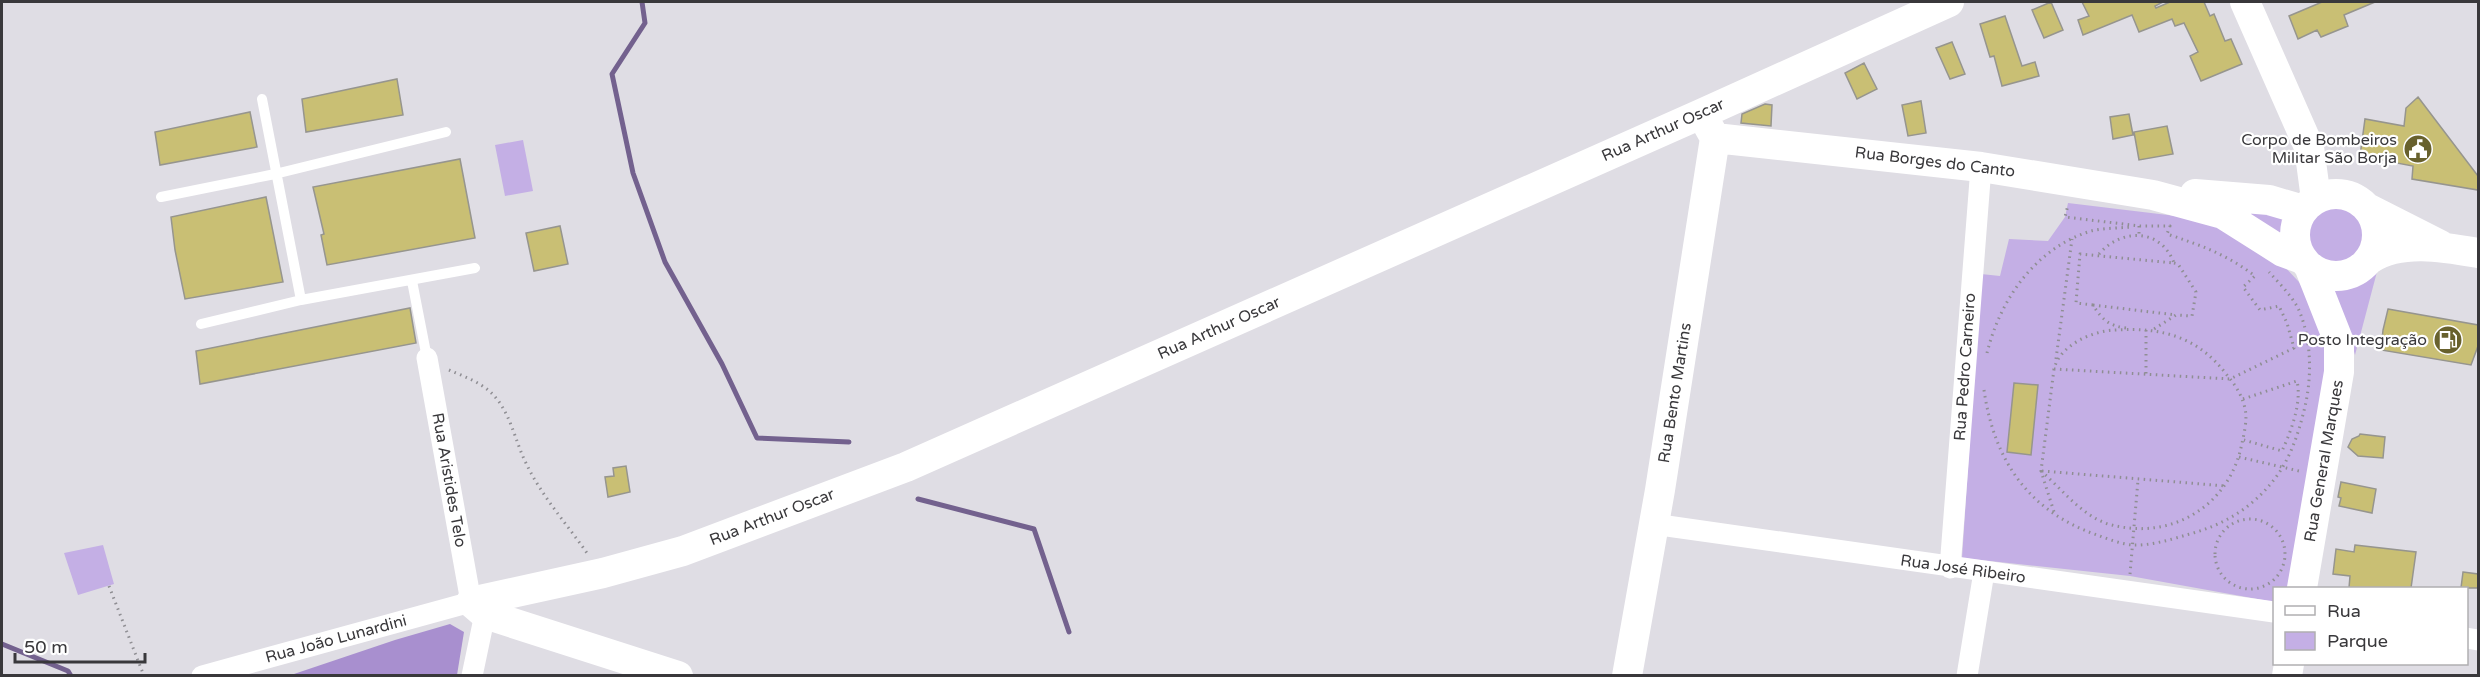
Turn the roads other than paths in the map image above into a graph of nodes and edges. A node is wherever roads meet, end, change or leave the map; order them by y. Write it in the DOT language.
graph roads {
  1 [pos="1949,2"];
  2 [pos="2246,2"];
  3 [pos="262,99"];
  4 [pos="1708,126"];
  5 [pos="446,132"];
  6 [pos="1981,166"];
  7 [pos="275,174"];
  8 [pos="2153,195"];
  9 [pos="161,197"];
  10 [pos="2310,204"];
  11 [pos="2367,208"];
  12 [pos="2446,248"];
  13 [pos="2478,253"];
  14 [pos="2370,259"];
  15 [pos="2305,262"];
  16 [pos="475,268"];
  17 [pos="412,281"];
  18 [pos="301,300"];
  19 [pos="201,324"];
  20 [pos="427,357"];
  21 [pos="1653,524"];
  22 [pos="1950,568"];
  23 [pos="1984,572"];
  24 [pos="2293,584"];
  25 [pos="478,608"];
  26 [pos="2273,612"];
  27 [pos="202,675"];
  28 [pos="472,675"];
  29 [pos="678,675"];
  30 [pos="1627,675"];
  31 [pos="1967,675"];
  1 -- 4 [label="street, Rua Arthur Oscar"];
  2 -- 10 [label="street"];
  3 -- 7 [label="lane"];
  4 -- 6 [label="street, Rua Borges do Canto"];
  4 -- 21 [label="street, Rua Bento Martins"];
  4 -- 25 [label="street, Rua Arthur Oscar"];
  5 -- 7 [label="lane"];
  6 -- 8 [label="street, Rua Borges do Canto"];
  6 -- 22 [label="street, Rua Pedro Carneiro"];
  7 -- 9 [label="lane"];
  7 -- 18 [label="lane"];
  8 -- 10 [label="street, Rua Borges do Canto"];
  8 -- 15 [label="street, Rua Borges do Canto"];
  10 -- 11 [label="street"];
  10 -- 15 [label="street"];
  11 -- 12 [label="street"];
  11 -- 14 [label="street"];
  12 -- 13 [label="street"];
  12 -- 14 [label="street"];
  14 -- 15 [label="street"];
  15 -- 24 [label="street, Rua General Marques"];
  16 -- 17 [label="lane"];
  17 -- 18 [label="lane"];
  17 -- 20 [label="lane"];
  18 -- 19 [label="lane"];
  20 -- 25 [label="street, Rua Aristides Telo"];
  21 -- 22 [label="street, Rua José Ribeiro"];
  21 -- 30 [label="street, Rua Bento Martins"];
  22 -- 23 [label="street, Rua José Ribeiro"];
  23 -- 26 [label="street, Rua José Ribeiro"];
  23 -- 31 [label="street"];
  25 -- 27 [label="street, Rua João Lunardini"];
  25 -- 28 [label="street"];
  25 -- 29 [label="street"];
}
